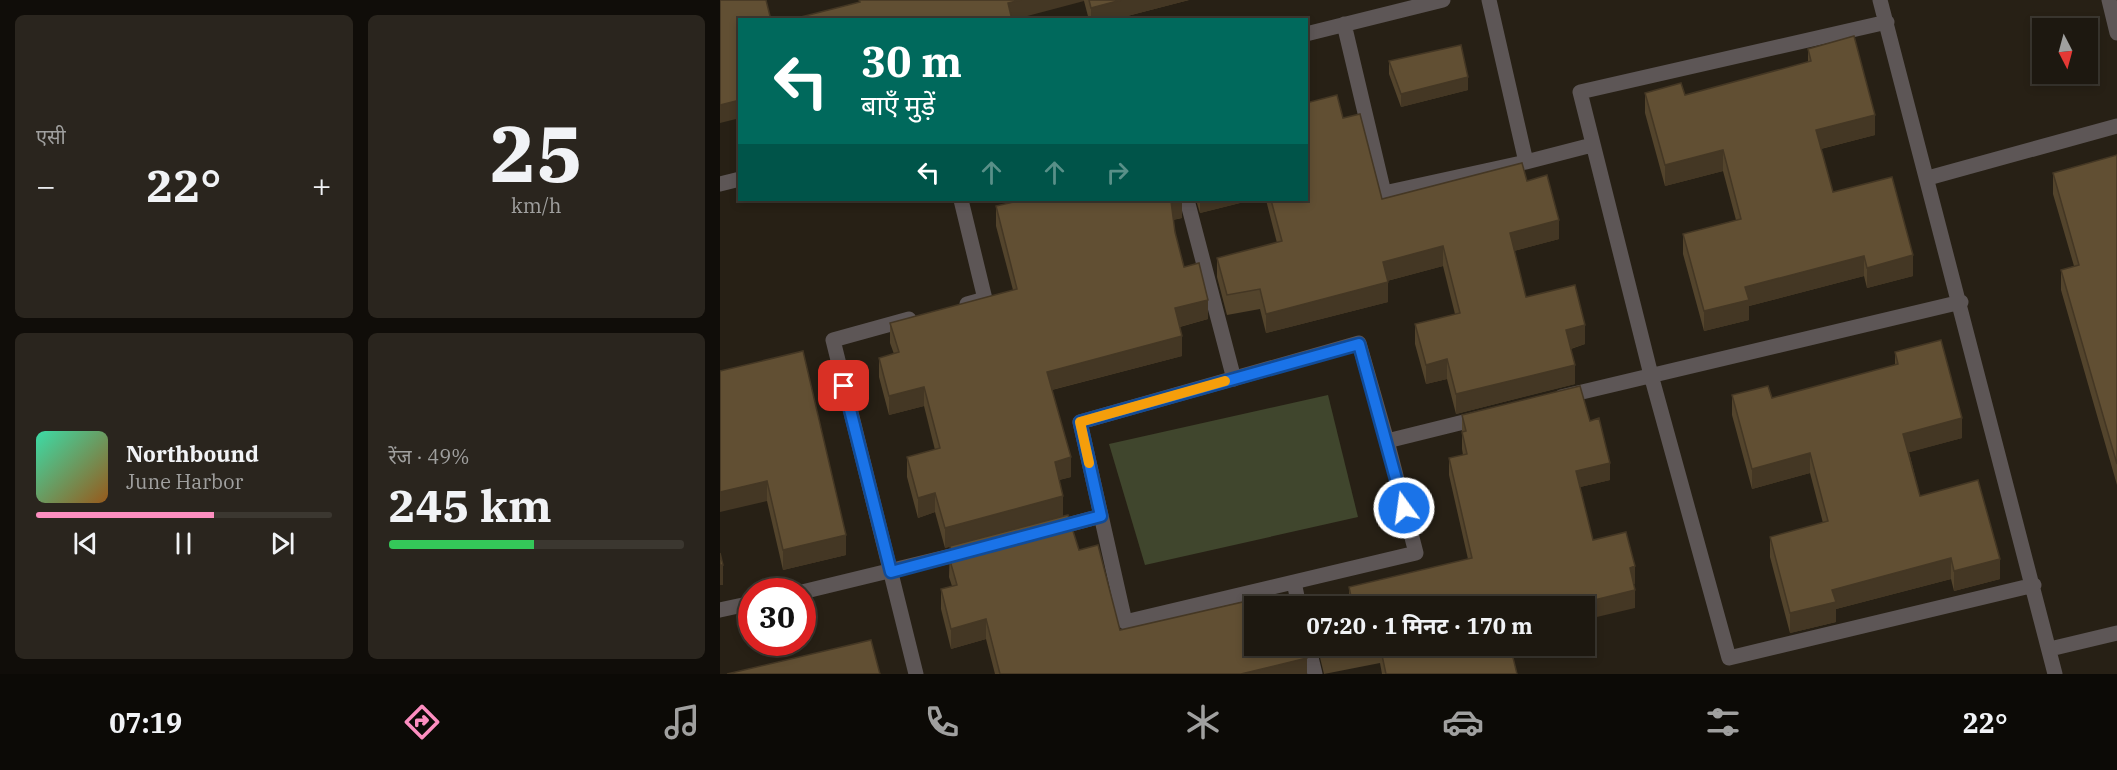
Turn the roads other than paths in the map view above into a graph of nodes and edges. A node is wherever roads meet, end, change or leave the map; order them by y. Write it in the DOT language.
graph roads {
  1 [pos="1443,0"];
  2 [pos="1489,0"];
  3 [pos="1881,0"];
  4 [pos="2109,0"];
  5 [pos="1887,22"];
  6 [pos="1344,24"];
  7 [pos="1308,33"];
  8 [pos="2117,33"];
  9 [pos="2117,126"];
  10 [pos="1592,145"];
  11 [pos="1526,162"];
  12 [pos="1928,178"];
  13 [pos="738,179"];
  14 [pos="720,184"];
  15 [pos="960,201"];
  16 [pos="1187,201"];
  17 [pos="1961,302"];
  18 [pos="952,308"];
  19 [pos="920,316"];
  20 [pos="1651,375"];
  21 [pos="1234,379"];
  22 [pos="1548,400"];
  23 [pos="1491,415"];
  24 [pos="1387,441"];
  25 [pos="1101,516"];
  26 [pos="1035,534"];
  27 [pos="979,548"];
  28 [pos="891,572"];
  29 [pos="1293,582"];
  30 [pos="2034,585"];
  31 [pos="816,589"];
  32 [pos="1296,596"];
  33 [pos="738,606"];
  34 [pos="720,610"];
  35 [pos="2117,633"];
  36 [pos="2050,649"];
  37 [pos="1311,656"];
  38 [pos="916,674"];
  39 [pos="1315,674"];
  40 [pos="2055,674"];
  1 -- 6 [label="street"];
  2 -- 11 [label="street"];
  3 -- 5 [label="street"];
  4 -- 8 [label="street"];
  5 -- 10 [label="street"];
  5 -- 12 [label="street"];
  6 -- 7 [label="street"];
  6 -- 11 [label="street"];
  9 -- 12 [label="street"];
  10 -- 11 [label="street"];
  10 -- 20 [label="street"];
  12 -- 17 [label="street"];
  13 -- 14 [label="street"];
  15 -- 18 [label="street"];
  16 -- 21 [label="street"];
  17 -- 20 [label="street"];
  17 -- 30 [label="street"];
  19 -- 28 [label="street"];
  20 -- 22 [label="street"];
  20 -- 30 [label="street"];
  21 -- 24 [label="street"];
  21 -- 25 [label="street"];
  23 -- 24 [label="street"];
  24 -- 29 [label="street"];
  25 -- 26 [label="street"];
  25 -- 29 [label="street"];
  27 -- 28 [label="street"];
  28 -- 31 [label="street"];
  28 -- 38 [label="street"];
  29 -- 32 [label="street"];
  30 -- 36 [label="street"];
  33 -- 34 [label="street"];
  35 -- 36 [label="street"];
  36 -- 40 [label="street"];
  37 -- 39 [label="street"];
}
